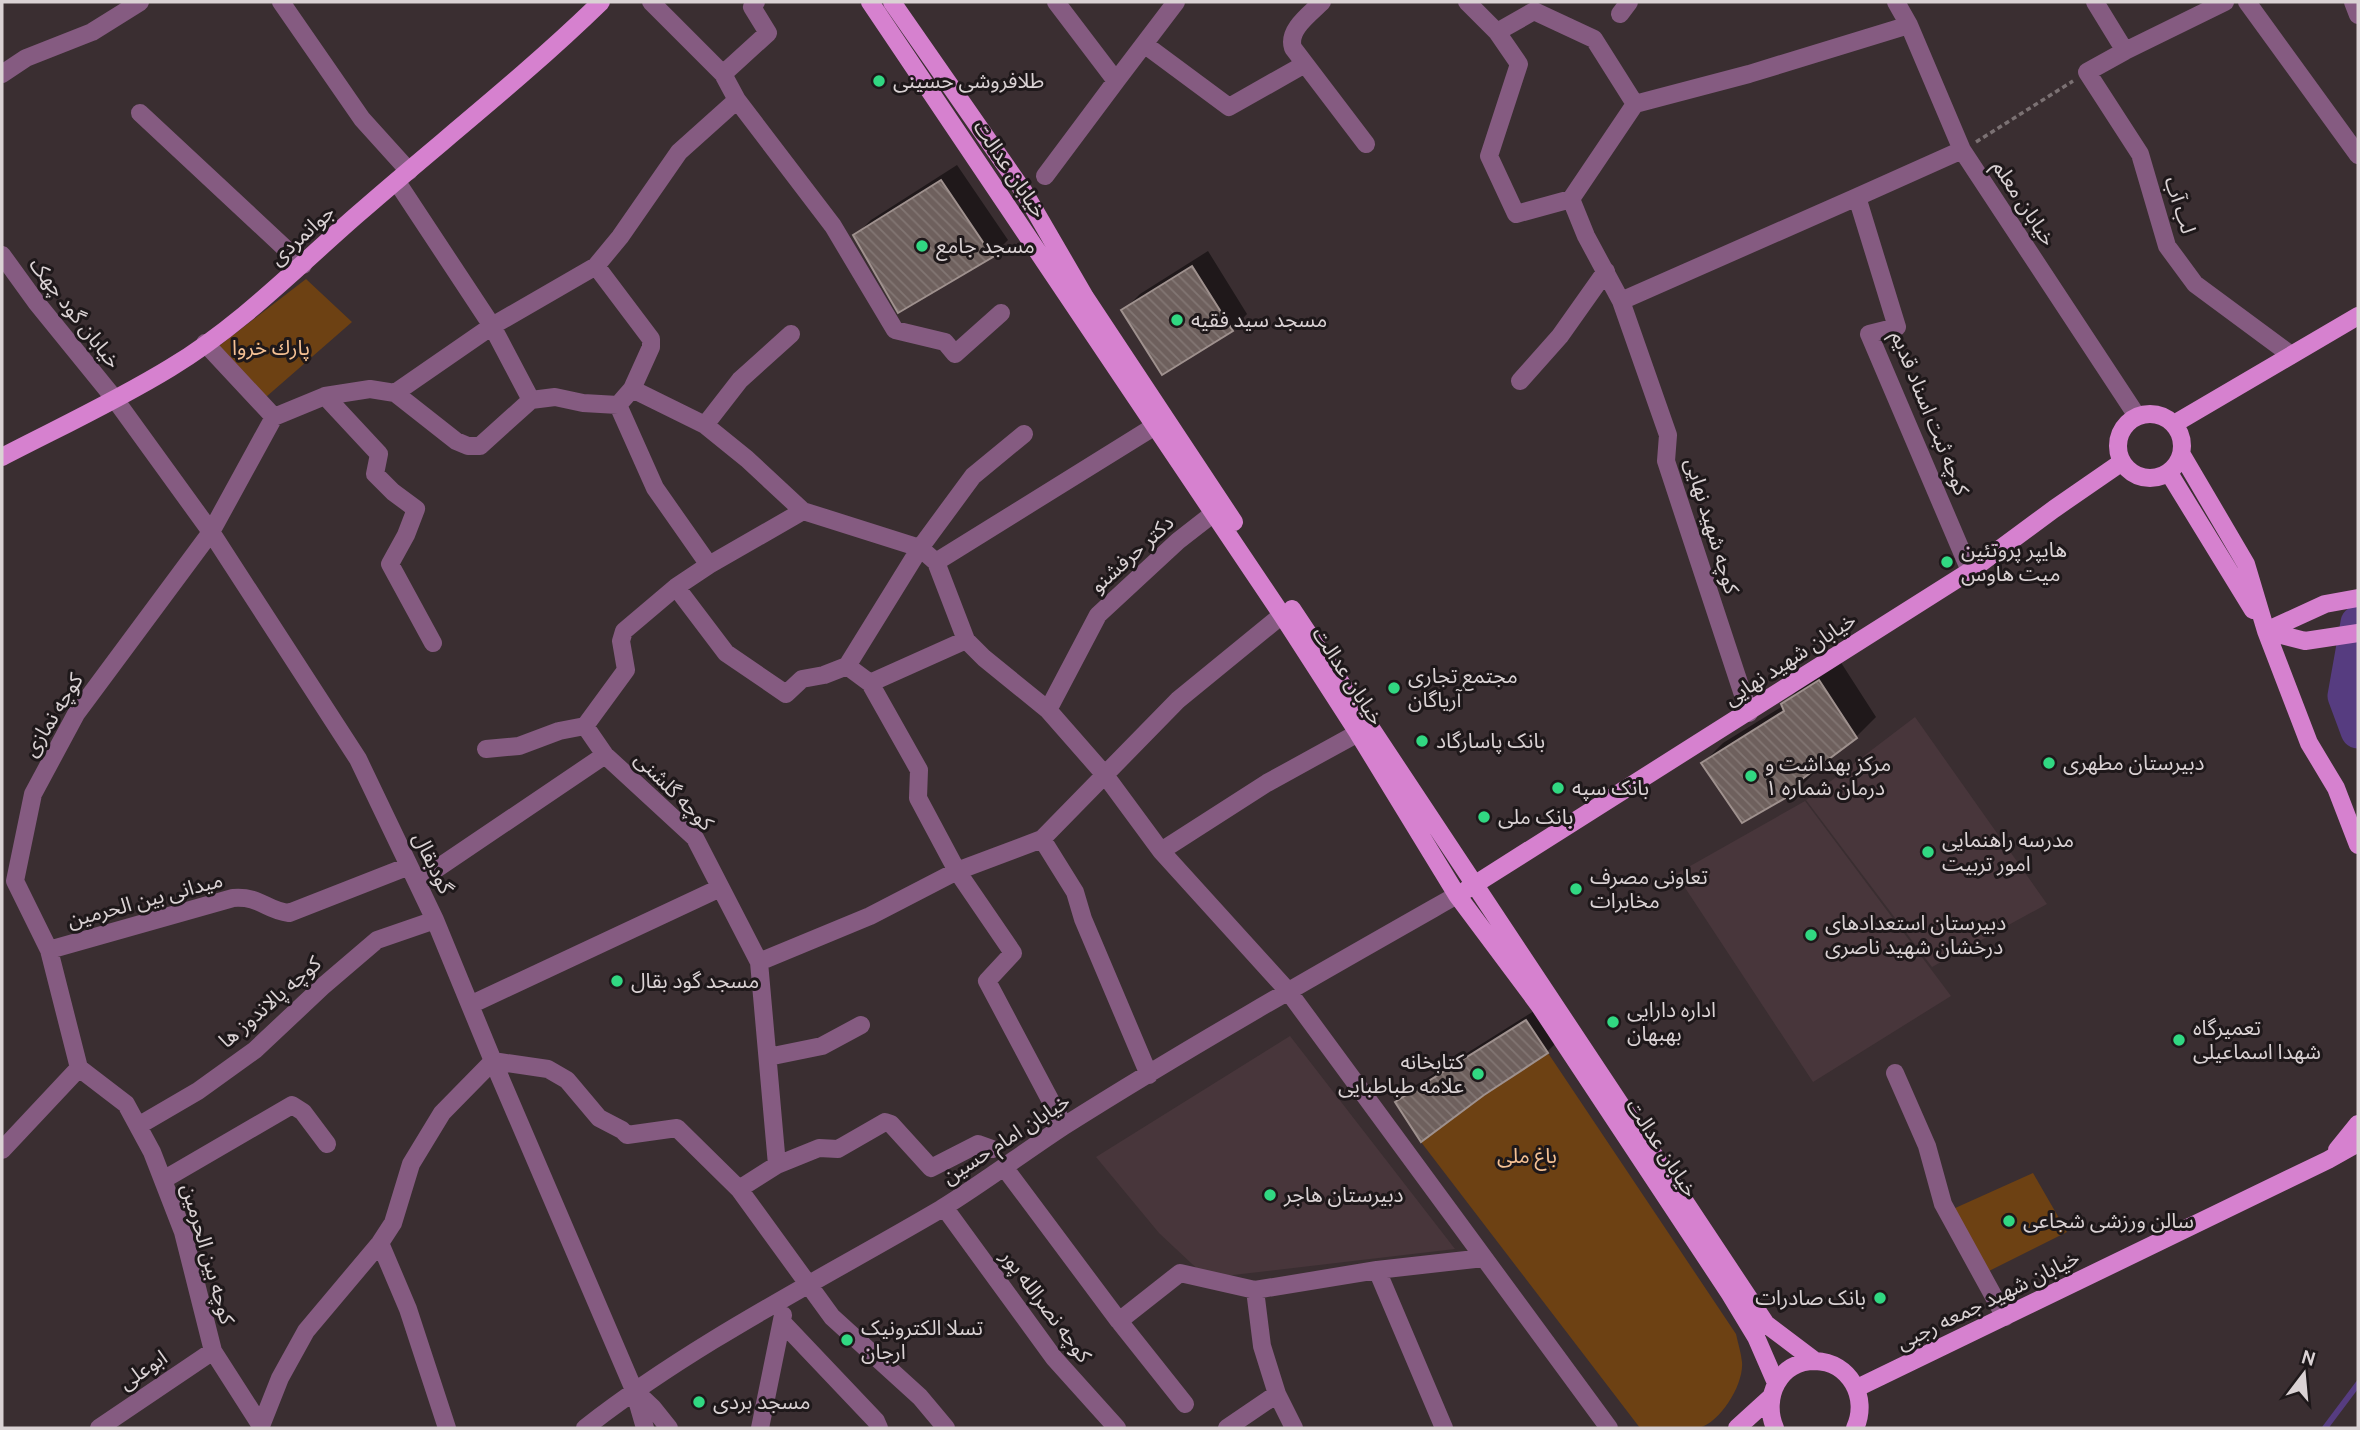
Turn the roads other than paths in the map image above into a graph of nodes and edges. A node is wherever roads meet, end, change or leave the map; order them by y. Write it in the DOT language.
graph roads {
  1 [pos="139,2"];
  2 [pos="281,2"];
  3 [pos="651,2"];
  4 [pos="756,2"];
  5 [pos="870,2"];
  6 [pos="892,2"];
  7 [pos="1056,2"];
  8 [pos="1176,2"];
  9 [pos="1322,2"];
  10 [pos="1467,2"];
  11 [pos="1896,2"];
  12 [pos="2095,2"];
  13 [pos="2225,2"];
  14 [pos="2247,2"];
  15 [pos="2353,2"];
  16 [pos="598,3"];
  17 [pos="2358,15"];
  18 [pos="1909,26"];
  19 [pos="1497,32"];
  20 [pos="1144,44"];
  21 [pos="2125,51"];
  22 [pos="1305,64"];
  23 [pos="2,74"];
  24 [pos="723,74"];
  25 [pos="1116,81"];
  26 [pos="737,100"];
  27 [pos="1635,104"];
  28 [pos="140,113"];
  29 [pos="1366,144"];
  30 [pos="1962,150"];
  31 [pos="2358,155"];
  32 [pos="1045,176"];
  33 [pos="403,177"];
  34 [pos="1857,197"];
  35 [pos="1571,199"];
  36 [pos="2,254"];
  37 [pos="303,265"];
  38 [pos="596,266"];
  39 [pos="1606,271"];
  40 [pos="1621,301"];
  41 [pos="1001,313"];
  42 [pos="2358,316"];
  43 [pos="492,326"];
  44 [pos="791,334"];
  45 [pos="205,344"];
  46 [pos="2291,355"];
  47 [pos="1520,381"];
  48 [pos="632,389"];
  49 [pos="395,393"];
  50 [pos="325,396"];
  51 [pos="114,398"];
  52 [pos="531,400"];
  53 [pos="618,405"];
  54 [pos="2137,416"];
  55 [pos="274,417"];
  56 [pos="2174,424"];
  57 [pos="705,425"];
  58 [pos="1155,426"];
  59 [pos="1024,434"];
  60 [pos="2182,455"];
  61 [pos="2,457"];
  62 [pos="2122,462"];
  63 [pos="2169,473"];
  64 [pos="803,511"];
  65 [pos="1214,513"];
  66 [pos="211,532"];
  67 [pos="920,548"];
  68 [pos="936,562"];
  69 [pos="709,565"];
  70 [pos="1970,571"];
  71 [pos="676,587"];
  72 [pos="2358,598"];
  73 [pos="1282,615"];
  74 [pos="2266,631"];
  75 [pos="2358,633"];
  76 [pos="967,640"];
  77 [pos="433,643"];
  78 [pos="847,666"];
  79 [pos="870,683"];
  80 [pos="1048,709"];
  81 [pos="1749,713"];
  82 [pos="585,726"];
  83 [pos="1358,733"];
  84 [pos="486,749"];
  85 [pos="604,755"];
  86 [pos="1105,775"];
  87 [pos="1042,839"];
  88 [pos="2356,840"];
  89 [pos="1161,850"];
  90 [pos="2358,860"];
  91 [pos="957,871"];
  92 [pos="413,874"];
  93 [pos="8,885"];
  94 [pos="1475,885"];
  95 [pos="720,888"];
  96 [pos="1457,895"];
  97 [pos="435,919"];
  98 [pos="49,950"];
  99 [pos="760,961"];
  100 [pos="1288,991"];
  101 [pos="470,1006"];
  102 [pos="861,1025"];
  103 [pos="768,1057"];
  104 [pos="493,1061"];
  105 [pos="79,1068"];
  106 [pos="1895,1073"];
  107 [pos="1149,1075"];
  108 [pos="2358,1125"];
  109 [pos="138,1126"];
  110 [pos="1064,1126"];
  111 [pos="2358,1143"];
  112 [pos="327,1144"];
  113 [pos="992,1149"];
  114 [pos="2,1150"];
  115 [pos="2328,1160"];
  116 [pos="777,1165"];
  117 [pos="1004,1167"];
  118 [pos="163,1180"];
  119 [pos="739,1189"];
  120 [pos="944,1207"];
  121 [pos="380,1243"];
  122 [pos="1484,1258"];
  123 [pos="1377,1270"];
  124 [pos="808,1286"];
  125 [pos="1255,1290"];
  126 [pos="788,1295"];
  127 [pos="2005,1317"];
  128 [pos="1119,1321"];
  129 [pos="782,1322"];
  130 [pos="213,1350"];
  131 [pos="1815,1361"];
  132 [pos="1857,1388"];
  133 [pos="634,1390"];
  134 [pos="1773,1390"];
  135 [pos="1277,1394"];
  136 [pos="1185,1404"];
  137 [pos="260,1427"];
  138 [pos="99,1428"];
  139 [pos="447,1428"];
  140 [pos="585,1428"];
  141 [pos="645,1428"];
  142 [pos="669,1428"];
  143 [pos="760,1428"];
  144 [pos="879,1428"];
  145 [pos="946,1428"];
  146 [pos="1117,1428"];
  147 [pos="1227,1428"];
  148 [pos="1294,1428"];
  149 [pos="1444,1428"];
  150 [pos="1609,1428"];
  151 [pos="1737,1428"];
  152 [pos="1775,1428"];
  153 [pos="1855,1428"];
  1 -- 23 [label="street"];
  2 -- 33 [label="street"];
  3 -- 24 [label="street"];
  4 -- 24 [label="street"];
  5 -- 58 [label="main road, خیابان عدالت"];
  6 -- 94 [label="main road, خیابان عدالت"];
  7 -- 25 [label="street"];
  8 -- 20 [label="street"];
  9 -- 22 [label="street"];
  10 -- 19 [label="street"];
  11 -- 18 [label="street, خیابان معلم"];
  12 -- 21 [label="street"];
  13 -- 21 [label="street"];
  14 -- 31 [label="street"];
  15 -- 17 [label="street"];
  16 -- 33 [label="main road, جوانمردی"];
  18 -- 27 [label="street"];
  18 -- 30 [label="street, خیابان معلم"];
  19 -- 27 [label="street"];
  19 -- 35 [label="street"];
  20 -- 22 [label="street"];
  20 -- 25 [label="street"];
  21 -- 46 [label="street, لب آب"];
  22 -- 29 [label="street"];
  24 -- 26 [label="street"];
  25 -- 32 [label="street"];
  26 -- 38 [label="street"];
  26 -- 41 [label="street"];
  27 -- 35 [label="street"];
  28 -- 37 [label="street"];
  30 -- 34 [label="street"];
  30 -- 54 [label="street, خیابان معلم"];
  33 -- 37 [label="main road, جوانمردی"];
  33 -- 43 [label="street"];
  34 -- 40 [label="street"];
  34 -- 70 [label="street, کوچه ثبت اسناد قدیم"];
  35 -- 39 [label="street, کوچه شهید نهایی"];
  36 -- 51 [label="street, خیابان گود چهک"];
  37 -- 45 [label="main road, جوانمردی"];
  38 -- 43 [label="street"];
  38 -- 48 [label="street"];
  39 -- 40 [label="street, کوچه شهید نهایی"];
  39 -- 47 [label="street"];
  40 -- 81 [label="street, کوچه شهید نهایی"];
  42 -- 46 [label="main road"];
  43 -- 49 [label="street"];
  43 -- 52 [label="street"];
  44 -- 57 [label="street"];
  45 -- 51 [label="main road, جوانمردی"];
  45 -- 55 [label="street"];
  46 -- 56 [label="main road"];
  48 -- 53 [label="street"];
  48 -- 57 [label="street"];
  49 -- 50 [label="street"];
  49 -- 52 [label="street"];
  50 -- 55 [label="street"];
  50 -- 77 [label="street"];
  51 -- 61 [label="main road, جوانمردی"];
  51 -- 66 [label="street, گودبقال"];
  52 -- 53 [label="street"];
  53 -- 69 [label="street"];
  54 -- 56 [label="main road"];
  54 -- 62 [label="main road"];
  55 -- 66 [label="street, کوچه نمازی"];
  56 -- 60 [label="main road"];
  57 -- 64 [label="street"];
  58 -- 65 [label="main road, خیابان عدالت"];
  58 -- 68 [label="street"];
  59 -- 67 [label="street"];
  60 -- 63 [label="main road"];
  60 -- 74 [label="main road"];
  62 -- 63 [label="main road"];
  62 -- 70 [label="main road, خیابان شهید نهایی"];
  63 -- 74 [label="main road"];
  64 -- 67 [label="street"];
  64 -- 69 [label="street"];
  65 -- 73 [label="main road, خیابان عدالت"];
  65 -- 80 [label="street, دکتر حرفشنو"];
  66 -- 92 [label="street, گودبقال"];
  66 -- 93 [label="street, کوچه نمازی"];
  67 -- 68 [label="street"];
  67 -- 78 [label="street"];
  68 -- 76 [label="street"];
  69 -- 71 [label="street"];
  70 -- 81 [label="main road, خیابان شهید نهایی"];
  71 -- 78 [label="street"];
  71 -- 82 [label="street"];
  72 -- 74 [label="main road"];
  73 -- 83 [label="main road, خیابان عدالت"];
  73 -- 86 [label="street"];
  74 -- 75 [label="main road"];
  74 -- 88 [label="main road"];
  76 -- 79 [label="street"];
  76 -- 80 [label="street"];
  78 -- 79 [label="street"];
  79 -- 91 [label="street"];
  80 -- 86 [label="street"];
  81 -- 94 [label="main road, خیابان شهید نهایی"];
  82 -- 84 [label="street"];
  82 -- 85 [label="street, کوچه گلشنی"];
  83 -- 89 [label="street"];
  83 -- 96 [label="main road, خیابان عدالت"];
  85 -- 92 [label="street, میدانی بین الحرمین"];
  85 -- 95 [label="street, کوچه گلشنی"];
  86 -- 87 [label="street"];
  86 -- 89 [label="street"];
  87 -- 91 [label="street"];
  87 -- 107 [label="street"];
  88 -- 90 [label="main road"];
  89 -- 100 [label="street"];
  91 -- 99 [label="street"];
  91 -- 110 [label="street"];
  92 -- 97 [label="street, گودبقال"];
  92 -- 98 [label="street, میدانی بین الحرمین"];
  93 -- 98 [label="street, کوچه نمازی"];
  94 -- 96 [label="main road, خیابان شهید نهایی"];
  94 -- 131 [label="main road, خیابان عدالت"];
  95 -- 99 [label="street, کوچه گلشنی"];
  95 -- 101 [label="street"];
  96 -- 100 [label="street, خیابان امام حسین"];
  96 -- 134 [label="main road, خیابان عدالت"];
  97 -- 101 [label="street, گودبقال"];
  97 -- 109 [label="street, کوچه پالاندوز ها"];
  98 -- 105 [label="street, کوچه نمازی"];
  99 -- 103 [label="street, کوچه گلشنی"];
  100 -- 107 [label="street, خیابان امام حسین"];
  100 -- 122 [label="street"];
  101 -- 104 [label="street, گودبقال"];
  102 -- 103 [label="street"];
  103 -- 116 [label="street, کوچه گلشنی"];
  104 -- 119 [label="street"];
  104 -- 121 [label="street"];
  104 -- 133 [label="street, گودبقال"];
  105 -- 109 [label="street, کوچه بین الحرمین"];
  105 -- 114 [label="street"];
  106 -- 127 [label="street"];
  107 -- 110 [label="street, خیابان امام حسین"];
  108 -- 115 [label="main road"];
  109 -- 118 [label="street, کوچه بین الحرمین"];
  110 -- 117 [label="street, خیابان امام حسین"];
  111 -- 115 [label="main road, خیابان شهید جمعه رجبی"];
  112 -- 118 [label="street"];
  113 -- 116 [label="street"];
  115 -- 127 [label="main road, خیابان شهید جمعه رجبی"];
  116 -- 119 [label="street"];
  117 -- 120 [label="street, خیابان امام حسین"];
  117 -- 128 [label="street"];
  118 -- 130 [label="street, کوچه بین الحرمین"];
  119 -- 124 [label="street"];
  120 -- 124 [label="street, خیابان امام حسین"];
  120 -- 146 [label="street, کوچه نصرالله پور"];
  121 -- 137 [label="street"];
  121 -- 139 [label="street"];
  122 -- 123 [label="street"];
  122 -- 150 [label="street"];
  123 -- 125 [label="street"];
  123 -- 149 [label="street"];
  124 -- 126 [label="street, خیابان امام حسین"];
  124 -- 145 [label="street"];
  125 -- 128 [label="street"];
  125 -- 135 [label="street"];
  126 -- 129 [label="street"];
  126 -- 133 [label="street, خیابان امام حسین"];
  127 -- 132 [label="main road, خیابان شهید جمعه رجبی"];
  128 -- 136 [label="street"];
  129 -- 143 [label="street"];
  129 -- 144 [label="street"];
  130 -- 137 [label="street, کوچه بین الحرمین"];
  130 -- 138 [label="street, ابوعلی"];
  131 -- 132 [label="main road, خیابان عدالت"];
  131 -- 134 [label="main road"];
  132 -- 153 [label="main road"];
  133 -- 140 [label="street, خیابان امام حسین"];
  133 -- 141 [label="street"];
  133 -- 142 [label="street"];
  134 -- 151 [label="main road"];
  134 -- 152 [label="main road, خیابان عدالت"];
  135 -- 147 [label="street"];
  135 -- 148 [label="street"];
}
